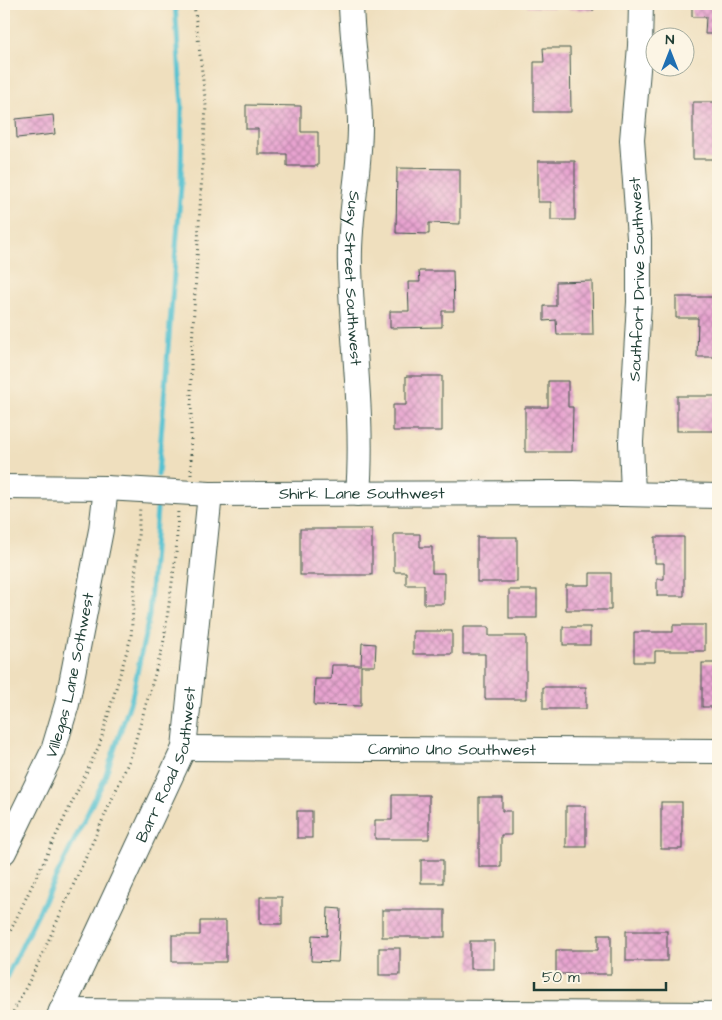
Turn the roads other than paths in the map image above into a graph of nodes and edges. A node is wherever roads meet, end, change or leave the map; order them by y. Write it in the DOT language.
graph roads {
  1 [pos="352,4"];
  2 [pos="641,4"];
  3 [pos="4,487"];
  4 [pos="106,488"];
  5 [pos="193,493"];
  6 [pos="358,494"];
  7 [pos="632,494"];
  8 [pos="718,496"];
  9 [pos="184,748"];
  10 [pos="718,751"];
  11 [pos="4,852"];
  12 [pos="60,1014"];
  13 [pos="718,1014"];
  1 -- 6 [label="street, Susy Street Southwest"];
  2 -- 7 [label="street, Southfort Drive Southwest"];
  3 -- 4 [label="street, Shirk Lane Southwest"];
  4 -- 5 [label="street, Shirk Lane Southwest"];
  4 -- 11 [label="street, Villegas Lane Sothwest"];
  5 -- 6 [label="street, Shirk Lane Southwest"];
  5 -- 9 [label="street, Barr Road Southwest"];
  6 -- 7 [label="street, Shirk Lane Southwest"];
  7 -- 8 [label="street, Shirk Lane Southwest"];
  9 -- 10 [label="street, Camino Uno Southwest"];
  9 -- 12 [label="street, Barr Road Southwest"];
  12 -- 13 [label="street"];
}
